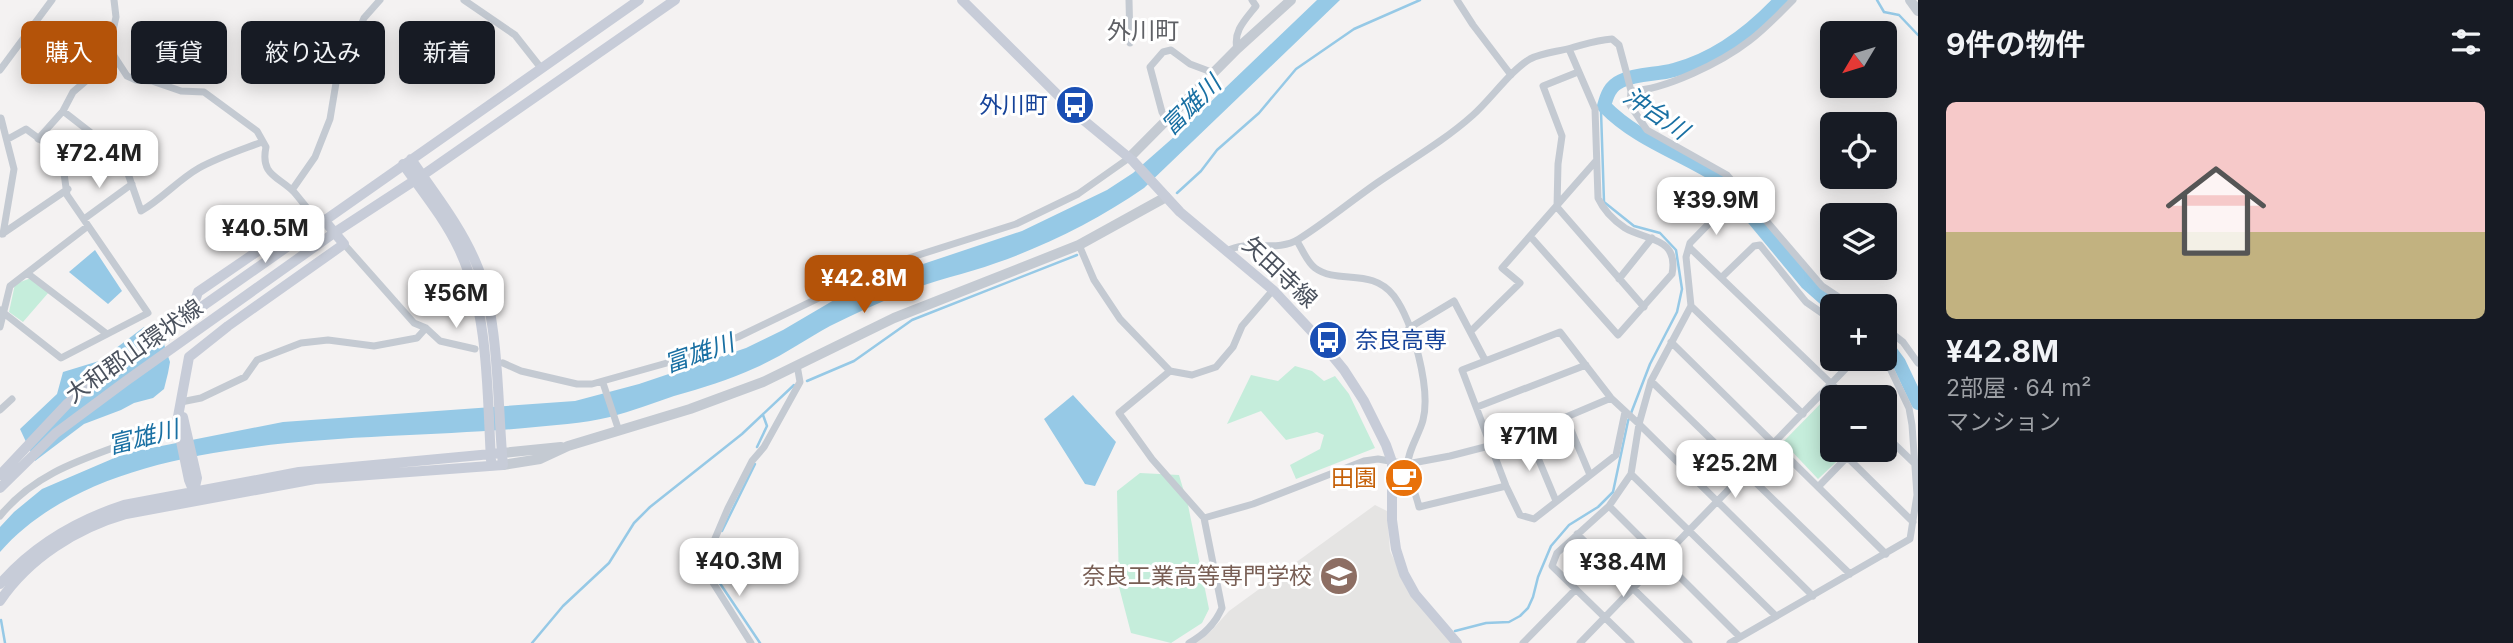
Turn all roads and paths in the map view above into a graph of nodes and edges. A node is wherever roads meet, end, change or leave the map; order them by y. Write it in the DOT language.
graph roads {
  1 [pos="52,0"];
  2 [pos="114,0"];
  3 [pos="380,0"];
  4 [pos="464,0"];
  5 [pos="639,0"];
  6 [pos="674,0"];
  7 [pos="962,0"];
  8 [pos="1129,0"];
  9 [pos="1252,0"];
  10 [pos="1291,0"];
  11 [pos="1457,0"];
  12 [pos="1793,0"];
  13 [pos="1910,0"];
  14 [pos="1918,11"];
  15 [pos="115,21"];
  16 [pos="1130,43"];
  17 [pos="1569,49"];
  18 [pos="1237,50"];
  19 [pos="117,61"];
  20 [pos="2,64"];
  21 [pos="541,68"];
  22 [pos="1578,72"];
  23 [pos="1214,73"];
  24 [pos="1511,75"];
  25 [pos="83,84"];
  26 [pos="1630,87"];
  27 [pos="63,111"];
  28 [pos="1,118"];
  29 [pos="1167,121"];
  30 [pos="8,139"];
  31 [pos="38,139"];
  32 [pos="262,142"];
  33 [pos="1131,160"];
  34 [pos="407,161"];
  35 [pos="1595,162"];
  36 [pos="419,178"];
  37 [pos="132,184"];
  38 [pos="68,189"];
  39 [pos="292,190"];
  40 [pos="1163,193"];
  41 [pos="1727,205"];
  42 [pos="1557,206"];
  43 [pos="312,214"];
  44 [pos="324,220"];
  45 [pos="86,223"];
  46 [pos="334,233"];
  47 [pos="1,235"];
  48 [pos="1530,236"];
  49 [pos="1652,238"];
  50 [pos="1297,241"];
  51 [pos="344,244"];
  52 [pos="1079,245"];
  53 [pos="1690,248"];
  54 [pos="1227,251"];
  55 [pos="1686,257"];
  56 [pos="1672,258"];
  57 [pos="27,273"];
  58 [pos="1722,277"];
  59 [pos="1619,279"];
  60 [pos="1822,286"];
  61 [pos="1273,290"];
  62 [pos="1831,294"];
  63 [pos="1834,294"];
  64 [pos="1691,306"];
  65 [pos="1644,307"];
  66 [pos="202,308"];
  67 [pos="2,311"];
  68 [pos="1820,312"];
  69 [pos="0,327"];
  70 [pos="426,328"];
  71 [pos="1409,328"];
  72 [pos="1471,331"];
  73 [pos="107,334"];
  74 [pos="1897,337"];
  75 [pos="1671,342"];
  76 [pos="475,349"];
  77 [pos="1485,360"];
  78 [pos="503,363"];
  79 [pos="1918,363"];
  80 [pos="797,365"];
  81 [pos="1586,365"];
  82 [pos="1170,371"];
  83 [pos="1844,371"];
  84 [pos="1891,371"];
  85 [pos="1651,381"];
  86 [pos="603,383"];
  87 [pos="1831,385"];
  88 [pos="1820,396"];
  89 [pos="1611,398"];
  90 [pos="12,399"];
  91 [pos="181,405"];
  92 [pos="1477,407"];
  93 [pos="0,410"];
  94 [pos="1626,412"];
  95 [pos="1803,414"];
  96 [pos="1566,418"];
  97 [pos="181,423"];
  98 [pos="1639,424"];
  99 [pos="617,426"];
  100 [pos="1528,434"];
  101 [pos="1774,443"];
  102 [pos="1491,445"];
  103 [pos="1897,447"];
  104 [pos="25,454"];
  105 [pos="497,459"];
  106 [pos="1392,462"];
  107 [pos="1842,462"];
  108 [pos="1852,462"];
  109 [pos="1914,463"];
  110 [pos="1407,464"];
  111 [pos="1745,472"];
  112 [pos="1631,474"];
  113 [pos="0,475"];
  114 [pos="1590,475"];
  115 [pos="1506,486"];
  116 [pos="194,487"];
  117 [pos="1818,487"];
  118 [pos="0,488"];
  119 [pos="1556,501"];
  120 [pos="1716,501"];
  121 [pos="1609,506"];
  122 [pos="0,516"];
  123 [pos="1204,518"];
  124 [pos="1913,522"];
  125 [pos="1688,530"];
  126 [pos="1577,534"];
  127 [pos="1886,554"];
  128 [pos="1661,559"];
  129 [pos="1850,574"];
  130 [pos="0,584"];
  131 [pos="1633,588"];
  132 [pos="1576,589"];
  133 [pos="1813,596"];
  134 [pos="0,601"];
  135 [pos="1605,617"];
  136 [pos="1776,617"];
  137 [pos="1740,637"];
  138 [pos="751,643"];
  139 [pos="1189,643"];
  140 [pos="1457,643"];
  141 [pos="1523,643"];
  142 [pos="1580,643"];
  143 [pos="1631,643"];
  144 [pos="1689,643"];
  145 [pos="1730,643"];
  1 -- 20 [label="street"];
  2 -- 15 [label="street"];
  3 -- 39 [label="street"];
  4 -- 21 [label="street"];
  5 -- 21 [label="main road, 大和郡山環状線"];
  6 -- 36 [label="main road, 大和郡山環状線"];
  7 -- 33 [label="main road, 矢田寺線"];
  8 -- 16 [label="street"];
  9 -- 18 [label="street"];
  10 -- 18 [label="street"];
  11 -- 24 [label="street"];
  12 -- 26 [label="street"];
  13 -- 14 [label="street"];
  17 -- 22 [label="street"];
  17 -- 24 [label="street"];
  17 -- 26 [label="street"];
  18 -- 23 [label="street"];
  19 -- 32 [label="street"];
  21 -- 34 [label="main road, 大和郡山環状線"];
  22 -- 35 [label="street"];
  22 -- 42 [label="street"];
  23 -- 29 [label="street"];
  23 -- 29 [label="street"];
  24 -- 50 [label="street"];
  25 -- 27 [label="street"];
  26 -- 60 [label="street"];
  27 -- 31 [label="street"];
  27 -- 37 [label="street"];
  28 -- 30 [label="street"];
  29 -- 33 [label="street"];
  30 -- 31 [label="street"];
  30 -- 47 [label="street"];
  31 -- 38 [label="street"];
  32 -- 37 [label="street"];
  32 -- 39 [label="street"];
  33 -- 40 [label="main road, 矢田寺線"];
  33 -- 86 [label="street"];
  34 -- 36 [label="main road"];
  34 -- 44 [label="main road, 大和郡山環状線"];
  35 -- 42 [label="street"];
  35 -- 49 [label="street"];
  36 -- 46 [label="main road, 大和郡山環状線"];
  36 -- 105 [label="main road"];
  37 -- 45 [label="street"];
  38 -- 45 [label="street"];
  38 -- 47 [label="street"];
  39 -- 43 [label="street"];
  40 -- 52 [label="street"];
  40 -- 54 [label="main road, 矢田寺線"];
  41 -- 53 [label="street"];
  42 -- 48 [label="street"];
  42 -- 59 [label="street"];
  43 -- 44 [label="main road"];
  43 -- 66 [label="main road, 大和郡山環状線"];
  44 -- 46 [label="main road"];
  44 -- 104 [label="main road, 大和郡山環状線"];
  45 -- 57 [label="street"];
  45 -- 73 [label="street"];
  46 -- 51 [label="main road"];
  46 -- 104 [label="main road, 大和郡山環状線"];
  48 -- 65 [label="street"];
  48 -- 72 [label="street"];
  49 -- 56 [label="street"];
  49 -- 59 [label="street"];
  50 -- 54 [label="street"];
  50 -- 71 [label="street"];
  51 -- 70 [label="street"];
  51 -- 91 [label="main road, 大和郡山環状線"];
  52 -- 80 [label="street"];
  52 -- 82 [label="street"];
  53 -- 55 [label="street"];
  53 -- 58 [label="street"];
  54 -- 61 [label="main road, 矢田寺線"];
  55 -- 56 [label="street"];
  55 -- 64 [label="street"];
  56 -- 65 [label="street"];
  57 -- 67 [label="street"];
  57 -- 73 [label="street"];
  58 -- 68 [label="street"];
  58 -- 87 [label="street"];
  59 -- 65 [label="street"];
  60 -- 62 [label="street"];
  60 -- 63 [label="street"];
  61 -- 82 [label="street"];
  61 -- 106 [label="main road, 矢田寺線"];
  64 -- 75 [label="street"];
  64 -- 95 [label="street"];
  67 -- 69 [label="street"];
  67 -- 73 [label="street"];
  70 -- 76 [label="street"];
  70 -- 91 [label="street"];
  71 -- 72 [label="street"];
  71 -- 110 [label="street"];
  72 -- 77 [label="street"];
  74 -- 79 [label="street"];
  75 -- 85 [label="street"];
  75 -- 101 [label="street"];
  77 -- 81 [label="street"];
  77 -- 92 [label="street"];
  78 -- 86 [label="street"];
  80 -- 99 [label="street"];
  80 -- 138 [label="street"];
  81 -- 89 [label="street"];
  81 -- 92 [label="street"];
  82 -- 123 [label="street"];
  83 -- 87 [label="street"];
  84 -- 109 [label="street"];
  85 -- 98 [label="street"];
  85 -- 111 [label="street"];
  86 -- 99 [label="street"];
  88 -- 95 [label="street"];
  89 -- 94 [label="street"];
  89 -- 96 [label="street"];
  90 -- 93 [label="street"];
  91 -- 97 [label="main road, 大和郡山環状線"];
  92 -- 102 [label="street"];
  94 -- 98 [label="street"];
  94 -- 114 [label="street"];
  95 -- 101 [label="street"];
  96 -- 100 [label="street"];
  96 -- 114 [label="street"];
  97 -- 116 [label="main road, 大和郡山環状線"];
  97 -- 122 [label="street"];
  98 -- 112 [label="street"];
  98 -- 120 [label="street"];
  99 -- 105 [label="street"];
  100 -- 102 [label="street"];
  100 -- 119 [label="street"];
  101 -- 111 [label="street"];
  101 -- 117 [label="street"];
  102 -- 110 [label="street"];
  102 -- 115 [label="street"];
  103 -- 109 [label="street"];
  104 -- 113 [label="main road, 大和郡山環状線"];
  104 -- 118 [label="main road, 大和郡山環状線"];
  105 -- 116 [label="main road"];
  106 -- 110 [label="street"];
  106 -- 123 [label="street"];
  106 -- 140 [label="main road, 矢田寺線"];
  107 -- 117 [label="street"];
  108 -- 124 [label="street"];
  109 -- 124 [label="street"];
  110 -- 115 [label="street"];
  111 -- 120 [label="street"];
  111 -- 129 [label="street"];
  112 -- 121 [label="street"];
  112 -- 125 [label="street"];
  114 -- 119 [label="street"];
  115 -- 119 [label="street"];
  116 -- 130 [label="main road"];
  116 -- 134 [label="main road"];
  117 -- 127 [label="street"];
  120 -- 125 [label="street"];
  120 -- 133 [label="street"];
  121 -- 126 [label="street"];
  121 -- 128 [label="street"];
  123 -- 139 [label="street"];
  124 -- 127 [label="street"];
  125 -- 128 [label="street"];
  125 -- 136 [label="street"];
  126 -- 131 [label="street"];
  126 -- 132 [label="street"];
  127 -- 129 [label="street"];
  128 -- 131 [label="street"];
  128 -- 137 [label="street"];
  129 -- 133 [label="street"];
  131 -- 135 [label="street"];
  131 -- 144 [label="street"];
  132 -- 135 [label="street"];
  132 -- 141 [label="street"];
  133 -- 136 [label="street"];
  135 -- 142 [label="street"];
  135 -- 143 [label="street"];
  136 -- 137 [label="street"];
  137 -- 145 [label="street"];
}
